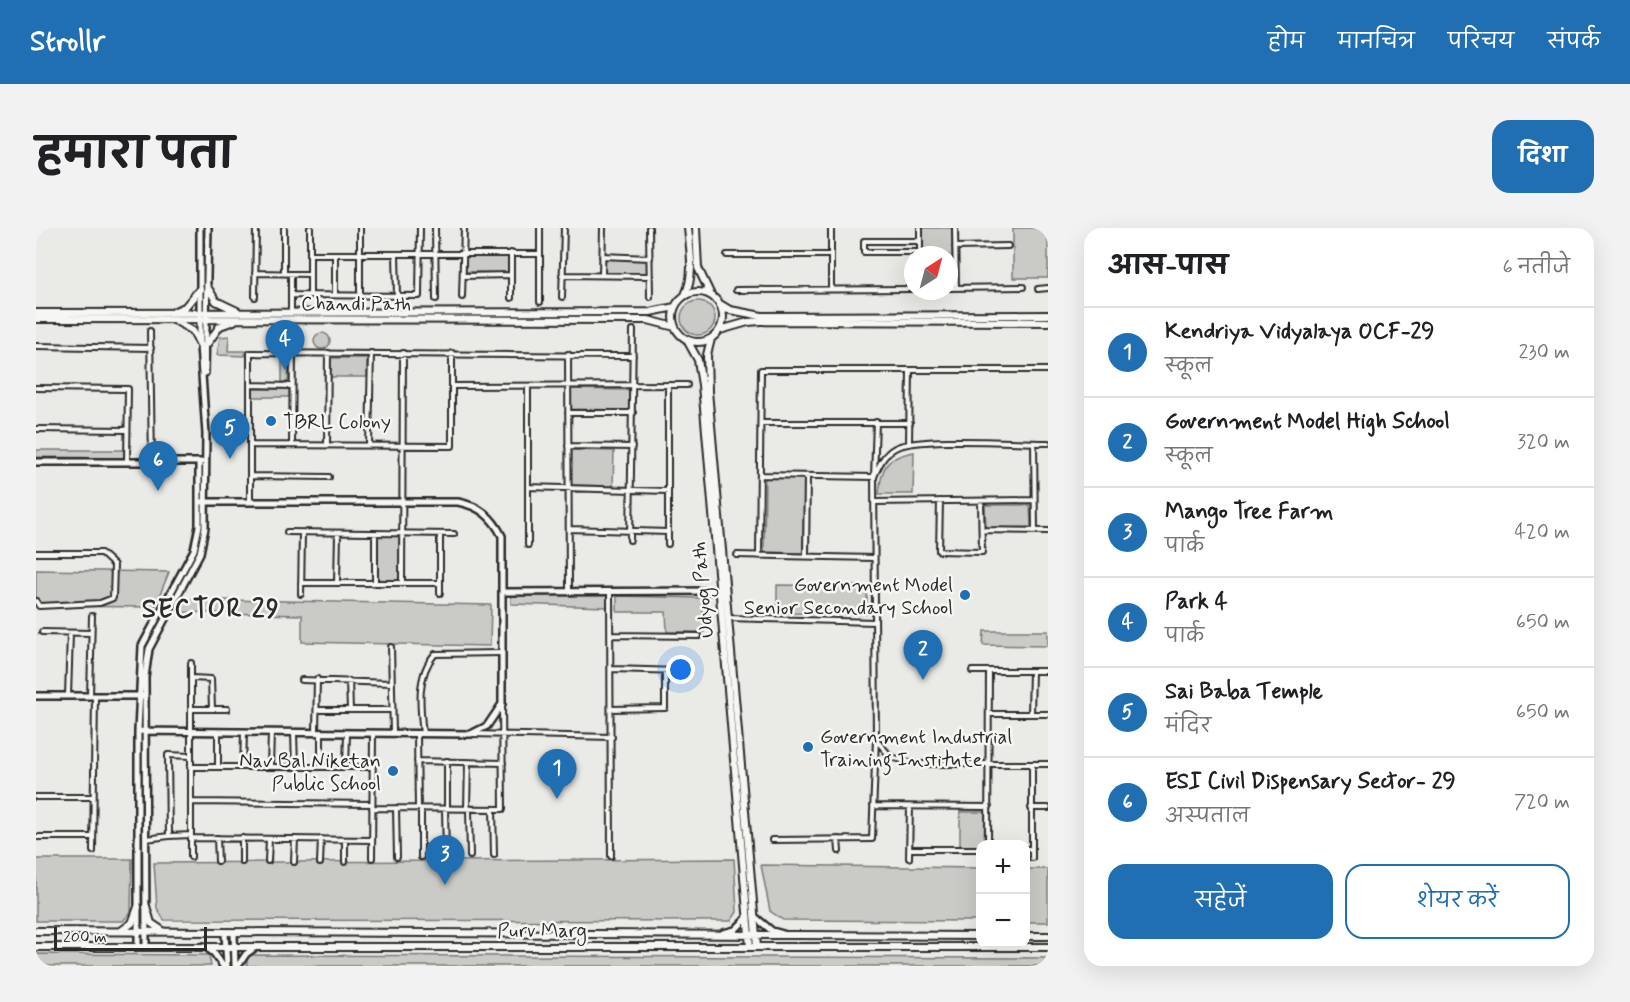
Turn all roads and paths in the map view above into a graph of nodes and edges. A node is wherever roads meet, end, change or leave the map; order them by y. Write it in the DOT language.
graph roads {
  1 [pos="201,228"];
  2 [pos="208,228"];
  3 [pos="256,228"];
  4 [pos="284,228"];
  5 [pos="310,228"];
  6 [pos="360,228"];
  7 [pos="420,228"];
  8 [pos="435,228"];
  9 [pos="464,228"];
  10 [pos="540,228"];
  11 [pos="564,228"];
  12 [pos="603,228"];
  13 [pos="649,228"];
  14 [pos="688,228"];
  15 [pos="696,228"];
  16 [pos="831,228"];
  17 [pos="920,228"];
  18 [pos="955,228"];
  19 [pos="920,241"];
  20 [pos="920,246"];
  21 [pos="955,246"];
  22 [pos="1008,246"];
  23 [pos="958,247"];
  24 [pos="511,253"];
  25 [pos="904,253"];
  26 [pos="310,254"];
  27 [pos="335,254"];
  28 [pos="359,254"];
  29 [pos="396,254"];
  30 [pos="436,254"];
  31 [pos="463,254"];
  32 [pos="540,254"];
  33 [pos="419,255"];
  34 [pos="727,255"];
  35 [pos="831,255"];
  36 [pos="602,256"];
  37 [pos="650,258"];
  38 [pos="255,273"];
  39 [pos="284,273"];
  40 [pos="291,274"];
  41 [pos="310,274"];
  42 [pos="511,275"];
  43 [pos="562,275"];
  44 [pos="602,275"];
  45 [pos="463,276"];
  46 [pos="650,276"];
  47 [pos="1023,287"];
  48 [pos="204,288"];
  49 [pos="958,288"];
  50 [pos="1048,288"];
  51 [pos="831,289"];
  52 [pos="904,289"];
  53 [pos="1038,289"];
  54 [pos="736,290"];
  55 [pos="291,295"];
  56 [pos="310,295"];
  57 [pos="335,295"];
  58 [pos="711,295"];
  59 [pos="360,296"];
  60 [pos="397,296"];
  61 [pos="685,296"];
  62 [pos="255,297"];
  63 [pos="462,297"];
  64 [pos="562,297"];
  65 [pos="650,297"];
  66 [pos="511,298"];
  67 [pos="436,299"];
  68 [pos="540,302"];
  69 [pos="720,304"];
  70 [pos="675,307"];
  71 [pos="36,313"];
  72 [pos="291,313"];
  73 [pos="1048,315"];
  74 [pos="171,316"];
  75 [pos="204,316"];
  76 [pos="240,316"];
  77 [pos="36,319"];
  78 [pos="1048,322"];
  79 [pos="675,327"];
  80 [pos="633,330"];
  81 [pos="720,330"];
  82 [pos="150,331"];
  83 [pos="711,339"];
  84 [pos="687,340"];
  85 [pos="204,344"];
  86 [pos="36,346"];
  87 [pos="151,348"];
  88 [pos="292,353"];
  89 [pos="328,353"];
  90 [pos="371,353"];
  91 [pos="403,353"];
  92 [pos="452,354"];
  93 [pos="568,354"];
  94 [pos="633,356"];
  95 [pos="910,370"];
  96 [pos="1048,370"];
  97 [pos="249,385"];
  98 [pos="687,385"];
  99 [pos="292,386"];
  100 [pos="452,386"];
  101 [pos="528,386"];
  102 [pos="568,386"];
  103 [pos="633,386"];
  104 [pos="668,386"];
  105 [pos="36,388"];
  106 [pos="568,412"];
  107 [pos="633,413"];
  108 [pos="876,422"];
  109 [pos="761,423"];
  110 [pos="910,423"];
  111 [pos="36,429"];
  112 [pos="128,430"];
  113 [pos="1034,443"];
  114 [pos="1048,443"];
  115 [pos="909,444"];
  116 [pos="250,445"];
  117 [pos="292,445"];
  118 [pos="327,445"];
  119 [pos="369,445"];
  120 [pos="403,445"];
  121 [pos="568,446"];
  122 [pos="632,447"];
  123 [pos="36,462"];
  124 [pos="127,462"];
  125 [pos="152,462"];
  126 [pos="203,462"];
  127 [pos="760,475"];
  128 [pos="249,476"];
  129 [pos="807,476"];
  130 [pos="329,477"];
  131 [pos="874,477"];
  132 [pos="528,487"];
  133 [pos="568,488"];
  134 [pos="631,490"];
  135 [pos="668,491"];
  136 [pos="1034,500"];
  137 [pos="940,501"];
  138 [pos="981,501"];
  139 [pos="202,502"];
  140 [pos="250,502"];
  141 [pos="402,502"];
  142 [pos="874,502"];
  143 [pos="568,529"];
  144 [pos="982,530"];
  145 [pos="630,531"];
  146 [pos="1035,531"];
  147 [pos="1048,531"];
  148 [pos="287,532"];
  149 [pos="302,532"];
  150 [pos="668,532"];
  151 [pos="338,533"];
  152 [pos="375,533"];
  153 [pos="402,533"];
  154 [pos="440,534"];
  155 [pos="454,534"];
  156 [pos="630,540"];
  157 [pos="668,544"];
  158 [pos="528,545"];
  159 [pos="36,553"];
  160 [pos="737,555"];
  161 [pos="759,556"];
  162 [pos="806,556"];
  163 [pos="874,558"];
  164 [pos="301,583"];
  165 [pos="337,583"];
  166 [pos="402,583"];
  167 [pos="375,584"];
  168 [pos="439,584"];
  169 [pos="569,591"];
  170 [pos="610,591"];
  171 [pos="722,591"];
  172 [pos="502,592"];
  173 [pos="440,593"];
  174 [pos="301,594"];
  175 [pos="36,601"];
  176 [pos="92,616"];
  177 [pos="728,618"];
  178 [pos="874,622"];
  179 [pos="42,632"];
  180 [pos="70,633"];
  181 [pos="91,633"];
  182 [pos="611,635"];
  183 [pos="699,636"];
  184 [pos="392,647"];
  185 [pos="502,653"];
  186 [pos="191,663"];
  187 [pos="612,669"];
  188 [pos="665,671"];
  189 [pos="680,671"];
  190 [pos="972,671"];
  191 [pos="989,671"];
  192 [pos="1032,671"];
  193 [pos="1048,671"];
  194 [pos="192,678"];
  195 [pos="317,679"];
  196 [pos="302,680"];
  197 [pos="350,681"];
  198 [pos="392,683"];
  199 [pos="36,696"];
  200 [pos="68,696"];
  201 [pos="92,696"];
  202 [pos="142,696"];
  203 [pos="502,704"];
  204 [pos="191,709"];
  205 [pos="212,709"];
  206 [pos="227,709"];
  207 [pos="611,709"];
  208 [pos="317,710"];
  209 [pos="350,710"];
  210 [pos="392,710"];
  211 [pos="990,714"];
  212 [pos="1031,714"];
  213 [pos="1048,714"];
  214 [pos="138,731"];
  215 [pos="146,731"];
  216 [pos="190,732"];
  217 [pos="218,732"];
  218 [pos="244,733"];
  219 [pos="271,733"];
  220 [pos="294,734"];
  221 [pos="319,734"];
  222 [pos="347,734"];
  223 [pos="373,734"];
  224 [pos="393,734"];
  225 [pos="420,734"];
  226 [pos="471,734"];
  227 [pos="503,735"];
  228 [pos="612,737"];
  229 [pos="876,740"];
  230 [pos="190,756"];
  231 [pos="417,761"];
  232 [pos="447,762"];
  233 [pos="468,762"];
  234 [pos="503,763"];
  235 [pos="990,764"];
  236 [pos="1032,764"];
  237 [pos="1048,764"];
  238 [pos="372,766"];
  239 [pos="190,767"];
  240 [pos="218,767"];
  241 [pos="243,767"];
  242 [pos="270,767"];
  243 [pos="295,767"];
  244 [pos="321,767"];
  245 [pos="346,767"];
  246 [pos="36,797"];
  247 [pos="93,797"];
  248 [pos="190,802"];
  249 [pos="372,806"];
  250 [pos="873,806"];
  251 [pos="910,807"];
  252 [pos="989,807"];
  253 [pos="396,808"];
  254 [pos="419,808"];
  255 [pos="1031,808"];
  256 [pos="1048,808"];
  257 [pos="446,809"];
  258 [pos="468,809"];
  259 [pos="493,809"];
  260 [pos="169,836"];
  261 [pos="191,836"];
  262 [pos="36,837"];
  263 [pos="93,837"];
  264 [pos="146,838"];
  265 [pos="218,838"];
  266 [pos="242,838"];
  267 [pos="269,839"];
  268 [pos="296,839"];
  269 [pos="321,839"];
  270 [pos="838,839"];
  271 [pos="345,840"];
  272 [pos="372,840"];
  273 [pos="772,840"];
  274 [pos="988,840"];
  275 [pos="910,849"];
  276 [pos="976,849"];
  277 [pos="1032,849"];
  278 [pos="93,851"];
  279 [pos="839,851"];
  280 [pos="446,855"];
  281 [pos="494,855"];
  282 [pos="191,856"];
  283 [pos="470,856"];
  284 [pos="611,856"];
  285 [pos="421,857"];
  286 [pos="372,858"];
  287 [pos="397,858"];
  288 [pos="909,858"];
  289 [pos="1032,858"];
  290 [pos="218,861"];
  291 [pos="268,861"];
  292 [pos="345,861"];
  293 [pos="242,862"];
  294 [pos="294,862"];
  295 [pos="320,863"];
  296 [pos="146,906"];
  297 [pos="138,907"];
  298 [pos="751,917"];
  299 [pos="36,932"];
  300 [pos="117,932"];
  301 [pos="138,932"];
  302 [pos="146,932"];
  303 [pos="169,932"];
  304 [pos="225,933"];
  305 [pos="234,933"];
  306 [pos="712,936"];
  307 [pos="752,936"];
  308 [pos="792,936"];
  309 [pos="976,936"];
  310 [pos="1030,936"];
  311 [pos="1048,936"];
  312 [pos="138,946"];
  313 [pos="146,946"];
  314 [pos="204,946"];
  315 [pos="225,946"];
  316 [pos="235,946"];
  317 [pos="258,946"];
  318 [pos="36,947"];
  319 [pos="753,947"];
  320 [pos="1048,947"];
  321 [pos="225,966"];
  322 [pos="237,966"];
  1 -- 48 [label="street"];
  2 -- 48 [label="street"];
  3 -- 38 [label="street"];
  4 -- 39 [label="street"];
  5 -- 26 [label="street"];
  6 -- 28 [label="street"];
  7 -- 33 [label="street"];
  8 -- 30 [label="street"];
  9 -- 31 [label="street"];
  10 -- 32 [label="street"];
  11 -- 43 [label="street"];
  12 -- 36 [label="street"];
  13 -- 37 [label="street"];
  14 -- 61 [label="main road"];
  15 -- 58 [label="main road"];
  16 -- 35 [label="street"];
  17 -- 19 [label="street"];
  18 -- 21 [label="street"];
  19 -- 20 [label="street"];
  19 -- 25 [label="street"];
  22 -- 23 [label="street"];
  24 -- 31 [label="street"];
  24 -- 32 [label="street"];
  24 -- 42 [label="street"];
  26 -- 27 [label="street"];
  26 -- 41 [label="street"];
  27 -- 28 [label="street"];
  27 -- 57 [label="street"];
  28 -- 29 [label="street"];
  28 -- 59 [label="street"];
  29 -- 33 [label="street"];
  29 -- 60 [label="street"];
  30 -- 31 [label="street"];
  30 -- 33 [label="street"];
  30 -- 67 [label="street"];
  31 -- 45 [label="street"];
  32 -- 68 [label="street"];
  33 -- 60 [label="street"];
  34 -- 35 [label="street"];
  35 -- 51 [label="street"];
  36 -- 37 [label="street"];
  36 -- 44 [label="street"];
  37 -- 46 [label="street"];
  38 -- 39 [label="street"];
  38 -- 62 [label="street"];
  39 -- 40 [label="street"];
  40 -- 41 [label="street"];
  40 -- 55 [label="street"];
  41 -- 56 [label="street"];
  42 -- 45 [label="street"];
  42 -- 66 [label="street"];
  43 -- 44 [label="street"];
  43 -- 64 [label="street"];
  44 -- 46 [label="street"];
  45 -- 63 [label="street"];
  46 -- 65 [label="street"];
  47 -- 49 [label="street"];
  48 -- 74 [label="main road"];
  48 -- 75 [label="street"];
  48 -- 76 [label="main road"];
  50 -- 53 [label="street"];
  51 -- 52 [label="street"];
  51 -- 54 [label="street"];
  55 -- 56 [label="street"];
  55 -- 72 [label="street"];
  56 -- 57 [label="street"];
  57 -- 59 [label="street"];
  58 -- 61 [label="main road"];
  58 -- 69 [label="main road"];
  59 -- 60 [label="street"];
  61 -- 70 [label="main road"];
  69 -- 73 [label="main road"];
  69 -- 81 [label="main road"];
  70 -- 72 [label="main road, Chandi Path"];
  70 -- 79 [label="main road"];
  71 -- 74 [label="main road, Chandi Path"];
  72 -- 76 [label="main road, Chandi Path"];
  74 -- 75 [label="main road, Chandi Path"];
  74 -- 77 [label="main road, Chandi Path"];
  74 -- 85 [label="main road"];
  75 -- 76 [label="main road, Chandi Path"];
  75 -- 85 [label="street"];
  76 -- 79 [label="main road, Chandi Path"];
  76 -- 85 [label="main road"];
  78 -- 81 [label="main road"];
  79 -- 84 [label="main road"];
  80 -- 94 [label="street"];
  81 -- 83 [label="main road"];
  82 -- 87 [label="street"];
  83 -- 84 [label="main road"];
  83 -- 171 [label="main road, Udyog Path"];
  84 -- 171 [label="main road, Udyog Path"];
  85 -- 126 [label="street"];
  86 -- 87 [label="street"];
  87 -- 125 [label="street"];
  88 -- 89 [label="street"];
  88 -- 97 [label="street"];
  88 -- 99 [label="street"];
  89 -- 90 [label="street"];
  89 -- 118 [label="street"];
  90 -- 91 [label="street"];
  90 -- 119 [label="street"];
  91 -- 92 [label="street"];
  91 -- 120 [label="street"];
  92 -- 93 [label="street"];
  92 -- 100 [label="street"];
  93 -- 94 [label="street"];
  93 -- 102 [label="street"];
  94 -- 103 [label="street"];
  95 -- 96 [label="street"];
  95 -- 109 [label="street"];
  95 -- 110 [label="street"];
  97 -- 99 [label="street"];
  97 -- 116 [label="street"];
  98 -- 104 [label="street"];
  99 -- 117 [label="street"];
  100 -- 101 [label="street"];
  100 -- 120 [label="street"];
  101 -- 102 [label="street"];
  101 -- 132 [label="street"];
  102 -- 103 [label="street"];
  102 -- 106 [label="street"];
  103 -- 104 [label="street"];
  103 -- 107 [label="street"];
  104 -- 135 [label="street"];
  105 -- 112 [label="street"];
  106 -- 107 [label="street"];
  106 -- 121 [label="street"];
  107 -- 122 [label="street"];
  108 -- 109 [label="street"];
  108 -- 110 [label="street"];
  108 -- 131 [label="street"];
  109 -- 127 [label="street"];
  110 -- 115 [label="street"];
  111 -- 112 [label="street"];
  112 -- 124 [label="street"];
  113 -- 114 [label="street"];
  113 -- 115 [label="street"];
  113 -- 136 [label="street"];
  115 -- 131 [label="street"];
  116 -- 117 [label="street"];
  116 -- 128 [label="street"];
  117 -- 118 [label="street"];
  118 -- 119 [label="street"];
  119 -- 120 [label="street"];
  120 -- 141 [label="street"];
  121 -- 122 [label="street"];
  121 -- 133 [label="street"];
  122 -- 134 [label="street"];
  123 -- 124 [label="street"];
  124 -- 125 [label="street"];
  125 -- 126 [label="street"];
  126 -- 139 [label="street"];
  127 -- 129 [label="street"];
  127 -- 161 [label="street"];
  128 -- 130 [label="street"];
  128 -- 140 [label="street"];
  129 -- 131 [label="street"];
  129 -- 162 [label="street"];
  131 -- 142 [label="street"];
  132 -- 133 [label="street"];
  132 -- 158 [label="street"];
  133 -- 134 [label="street"];
  133 -- 143 [label="street"];
  134 -- 135 [label="street"];
  134 -- 145 [label="street"];
  135 -- 150 [label="street"];
  136 -- 138 [label="street"];
  136 -- 146 [label="street"];
  137 -- 138 [label="street"];
  137 -- 142 [label="street"];
  137 -- 144 [label="street"];
  138 -- 144 [label="street"];
  139 -- 140 [label="street"];
  139 -- 202 [label="street"];
  140 -- 141 [label="street"];
  141 -- 153 [label="street"];
  141 -- 172 [label="street"];
  142 -- 163 [label="street"];
  143 -- 145 [label="street"];
  143 -- 169 [label="street"];
  144 -- 146 [label="street"];
  145 -- 150 [label="street"];
  145 -- 156 [label="street"];
  146 -- 147 [label="street"];
  148 -- 149 [label="street"];
  149 -- 151 [label="street"];
  149 -- 164 [label="street"];
  150 -- 157 [label="street"];
  151 -- 152 [label="street"];
  151 -- 165 [label="street"];
  152 -- 153 [label="street"];
  152 -- 167 [label="street"];
  153 -- 154 [label="street"];
  153 -- 166 [label="street"];
  154 -- 155 [label="street"];
  154 -- 168 [label="street"];
  159 -- 175 [label="street"];
  160 -- 161 [label="street"];
  161 -- 162 [label="street"];
  162 -- 163 [label="street"];
  163 -- 178 [label="street"];
  164 -- 165 [label="street"];
  164 -- 174 [label="street"];
  165 -- 167 [label="street"];
  166 -- 167 [label="street"];
  166 -- 168 [label="street"];
  168 -- 173 [label="street"];
  169 -- 170 [label="street"];
  169 -- 172 [label="street"];
  170 -- 171 [label="street"];
  170 -- 182 [label="street"];
  171 -- 177 [label="main road, Udyog Path"];
  171 -- 298 [label="main road, Udyog Path"];
  172 -- 185 [label="street"];
  176 -- 181 [label="street"];
  177 -- 178 [label="street"];
  177 -- 298 [label="main road, Udyog Path"];
  178 -- 229 [label="street"];
  179 -- 180 [label="street"];
  180 -- 181 [label="street"];
  180 -- 200 [label="street"];
  181 -- 201 [label="street"];
  182 -- 183 [label="street"];
  182 -- 187 [label="street"];
  184 -- 198 [label="street"];
  185 -- 203 [label="street"];
  185 -- 225 [label="street"];
  186 -- 194 [label="street"];
  187 -- 188 [label="street"];
  187 -- 207 [label="street"];
  188 -- 189 [label="street"];
  188 -- 207 [label="street"];
  190 -- 191 [label="street"];
  191 -- 192 [label="street"];
  191 -- 211 [label="street"];
  192 -- 193 [label="street"];
  192 -- 212 [label="street"];
  194 -- 204 [label="street"];
  194 -- 205 [label="street"];
  195 -- 196 [label="street"];
  195 -- 197 [label="street"];
  195 -- 208 [label="street"];
  197 -- 198 [label="street"];
  197 -- 209 [label="street"];
  198 -- 210 [label="street"];
  199 -- 200 [label="street"];
  200 -- 201 [label="street"];
  201 -- 202 [label="street"];
  201 -- 247 [label="street"];
  202 -- 214 [label="street"];
  202 -- 215 [label="street"];
  203 -- 226 [label="street"];
  203 -- 227 [label="street"];
  204 -- 205 [label="street"];
  204 -- 216 [label="street"];
  205 -- 206 [label="street"];
  207 -- 228 [label="street"];
  208 -- 209 [label="street"];
  208 -- 221 [label="street"];
  209 -- 210 [label="street"];
  210 -- 224 [label="street"];
  211 -- 212 [label="street"];
  211 -- 235 [label="street"];
  212 -- 213 [label="street"];
  214 -- 215 [label="street"];
  214 -- 297 [label="street"];
  215 -- 216 [label="street"];
  215 -- 264 [label="street"];
  216 -- 217 [label="street"];
  216 -- 230 [label="street"];
  217 -- 218 [label="street"];
  217 -- 240 [label="street"];
  218 -- 219 [label="street"];
  218 -- 241 [label="street"];
  219 -- 220 [label="street"];
  219 -- 242 [label="street"];
  220 -- 221 [label="street"];
  220 -- 243 [label="street"];
  221 -- 222 [label="street"];
  221 -- 244 [label="street"];
  222 -- 223 [label="street"];
  222 -- 245 [label="street"];
  223 -- 224 [label="street"];
  223 -- 238 [label="street"];
  224 -- 225 [label="street"];
  225 -- 226 [label="street"];
  225 -- 231 [label="street"];
  226 -- 227 [label="street"];
  227 -- 228 [label="street"];
  227 -- 234 [label="street"];
  228 -- 284 [label="street"];
  229 -- 235 [label="street"];
  229 -- 250 [label="street"];
  230 -- 239 [label="street"];
  230 -- 260 [label="street"];
  231 -- 232 [label="street"];
  231 -- 254 [label="street"];
  232 -- 233 [label="street"];
  232 -- 257 [label="street"];
  233 -- 234 [label="street"];
  233 -- 258 [label="street"];
  234 -- 259 [label="street"];
  235 -- 236 [label="street"];
  235 -- 252 [label="street"];
  236 -- 237 [label="street"];
  236 -- 255 [label="street"];
  238 -- 245 [label="street"];
  238 -- 249 [label="street"];
  239 -- 240 [label="street"];
  239 -- 248 [label="street"];
  240 -- 241 [label="street"];
  241 -- 242 [label="street"];
  242 -- 243 [label="street"];
  243 -- 244 [label="street"];
  244 -- 245 [label="street"];
  246 -- 247 [label="street"];
  247 -- 263 [label="street"];
  248 -- 249 [label="street"];
  248 -- 261 [label="street"];
  249 -- 253 [label="street"];
  249 -- 272 [label="street"];
  250 -- 251 [label="street"];
  250 -- 270 [label="street"];
  251 -- 252 [label="street"];
  251 -- 275 [label="street"];
  252 -- 274 [label="street"];
  253 -- 254 [label="street"];
  253 -- 287 [label="street"];
  254 -- 257 [label="street"];
  254 -- 285 [label="street"];
  255 -- 256 [label="street"];
  255 -- 277 [label="street"];
  257 -- 258 [label="street"];
  257 -- 280 [label="street"];
  258 -- 259 [label="street"];
  258 -- 283 [label="street"];
  259 -- 281 [label="street"];
  260 -- 261 [label="street"];
  260 -- 264 [label="street"];
  261 -- 265 [label="street"];
  261 -- 282 [label="street"];
  262 -- 263 [label="street"];
  263 -- 278 [label="street"];
  264 -- 296 [label="street"];
  265 -- 266 [label="street"];
  265 -- 290 [label="street"];
  266 -- 267 [label="street"];
  266 -- 293 [label="street"];
  267 -- 268 [label="street"];
  267 -- 291 [label="street"];
  268 -- 269 [label="street"];
  268 -- 294 [label="street"];
  269 -- 271 [label="street"];
  269 -- 295 [label="street"];
  270 -- 273 [label="street"];
  270 -- 279 [label="street"];
  271 -- 272 [label="street"];
  271 -- 292 [label="street"];
  272 -- 286 [label="street"];
  275 -- 276 [label="street"];
  275 -- 288 [label="street"];
  277 -- 289 [label="street"];
  296 -- 302 [label="street"];
  296 -- 303 [label="main road"];
  297 -- 300 [label="main road"];
  297 -- 301 [label="street"];
  298 -- 306 [label="street"];
  298 -- 307 [label="main road, Udyog Path"];
  298 -- 308 [label="street"];
  299 -- 300 [label="main road, Purv Marg"];
  300 -- 301 [label="main road, Purv Marg"];
  301 -- 302 [label="main road, Purv Marg"];
  301 -- 312 [label="street"];
  302 -- 303 [label="main road, Purv Marg"];
  302 -- 313 [label="street"];
  303 -- 304 [label="main road, Purv Marg"];
  304 -- 305 [label="main road, Purv Marg"];
  304 -- 315 [label="street"];
  305 -- 306 [label="main road, Purv Marg"];
  305 -- 316 [label="street"];
  306 -- 307 [label="main road, Purv Marg"];
  307 -- 308 [label="main road, Purv Marg"];
  307 -- 319 [label="main road, Udyog Path"];
  308 -- 309 [label="main road, Purv Marg"];
  310 -- 311 [label="main road"];
  312 -- 313 [label="main road, Purv Marg"];
  312 -- 318 [label="main road, Purv Marg"];
  313 -- 314 [label="main road, Purv Marg"];
  314 -- 315 [label="main road, Purv Marg"];
  314 -- 321 [label="street"];
  315 -- 316 [label="main road, Purv Marg"];
  315 -- 321 [label="street"];
  316 -- 317 [label="main road, Purv Marg"];
  316 -- 322 [label="street"];
  317 -- 319 [label="main road, Purv Marg"];
  317 -- 322 [label="street"];
  319 -- 320 [label="main road, Purv Marg"];
}
